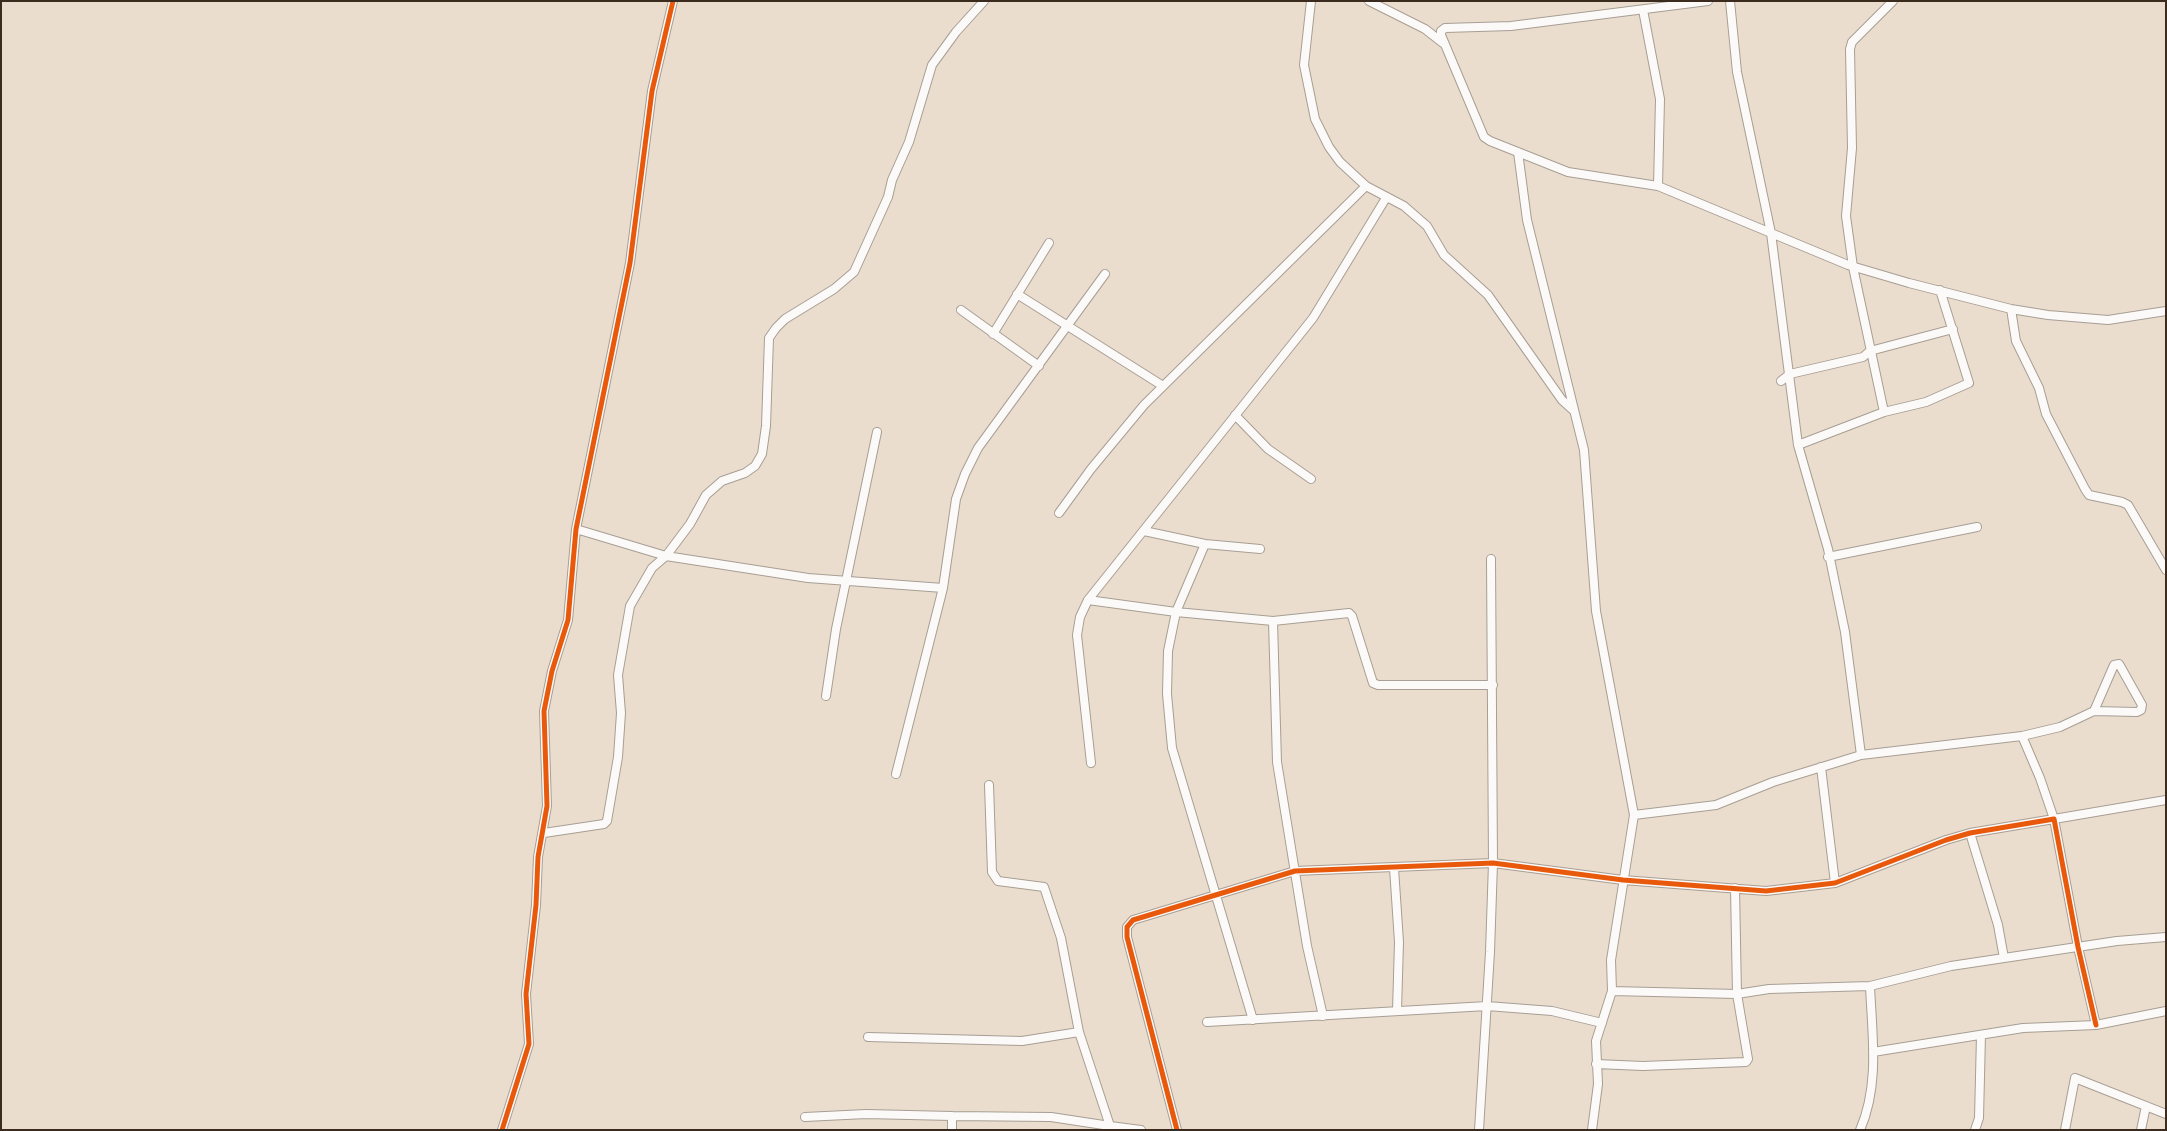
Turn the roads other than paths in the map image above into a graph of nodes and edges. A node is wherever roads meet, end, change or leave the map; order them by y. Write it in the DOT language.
graph roads {
  1 [pos="672,1"];
  2 [pos="984,1"];
  3 [pos="1311,1"];
  4 [pos="1369,1"];
  5 [pos="1708,1"];
  6 [pos="1730,1"];
  7 [pos="1893,1"];
  8 [pos="1643,10"];
  9 [pos="1445,46"];
  10 [pos="1518,152"];
  11 [pos="1366,186"];
  12 [pos="1658,186"];
  13 [pos="1386,198"];
  14 [pos="1771,233"];
  15 [pos="1049,242"];
  16 [pos="1853,266"];
  17 [pos="1105,274"];
  18 [pos="1940,290"];
  19 [pos="1017,294"];
  20 [pos="2011,309"];
  21 [pos="961,310"];
  22 [pos="2166,311"];
  23 [pos="1068,326"];
  24 [pos="1953,329"];
  25 [pos="993,334"];
  26 [pos="1870,352"];
  27 [pos="1038,366"];
  28 [pos="1790,374"];
  29 [pos="1781,381"];
  30 [pos="1163,386"];
  31 [pos="1573,410"];
  32 [pos="1884,412"];
  33 [pos="1236,415"];
  34 [pos="877,432"];
  35 [pos="1798,445"];
  36 [pos="1311,479"];
  37 [pos="1059,512"];
  38 [pos="1977,527"];
  39 [pos="576,529"];
  40 [pos="1144,531"];
  41 [pos="1205,544"];
  42 [pos="1260,550"];
  43 [pos="666,556"];
  44 [pos="1828,557"];
  45 [pos="1491,559"];
  46 [pos="2166,570"];
  47 [pos="848,581"];
  48 [pos="943,588"];
  49 [pos="1088,600"];
  50 [pos="1176,612"];
  51 [pos="1273,621"];
  52 [pos="1493,685"];
  53 [pos="826,696"];
  54 [pos="2094,712"];
  55 [pos="2022,736"];
  56 [pos="1861,755"];
  57 [pos="1091,763"];
  58 [pos="1821,768"];
  59 [pos="896,774"];
  60 [pos="989,785"];
  61 [pos="2166,800"];
  62 [pos="1634,815"];
  63 [pos="2054,819"];
  64 [pos="544,833"];
  65 [pos="1970,833"];
  66 [pos="1493,863"];
  67 [pos="1394,868"];
  68 [pos="1295,871"];
  69 [pos="1623,880"];
  70 [pos="1835,884"];
  71 [pos="1736,888"];
  72 [pos="1216,895"];
  73 [pos="2166,937"];
  74 [pos="2078,947"];
  75 [pos="2004,958"];
  76 [pos="1870,986"];
  77 [pos="1612,991"];
  78 [pos="1737,994"];
  79 [pos="1487,1006"];
  80 [pos="1397,1011"];
  81 [pos="2166,1011"];
  82 [pos="1323,1016"];
  83 [pos="1252,1020"];
  84 [pos="1207,1022"];
  85 [pos="1602,1023"];
  86 [pos="2096,1025"];
  87 [pos="1079,1032"];
  88 [pos="1981,1035"];
  89 [pos="868,1037"];
  90 [pos="1873,1052"];
  91 [pos="1596,1064"];
  92 [pos="2146,1106"];
  93 [pos="2166,1114"];
  94 [pos="952,1116"];
  95 [pos="805,1117"];
  96 [pos="1110,1126"];
  97 [pos="502,1130"];
  98 [pos="952,1130"];
  99 [pos="1141,1130"];
  100 [pos="1177,1130"];
  101 [pos="1479,1130"];
  102 [pos="1592,1130"];
  103 [pos="1860,1130"];
  104 [pos="1975,1130"];
  105 [pos="2064,1130"];
  106 [pos="2141,1130"];
  1 -- 39 [label="street"];
  2 -- 43 [label="street"];
  3 -- 11 [label="street"];
  4 -- 9 [label="street"];
  5 -- 8 [label="street"];
  6 -- 14 [label="street"];
  7 -- 16 [label="street"];
  8 -- 9 [label="street"];
  8 -- 12 [label="street"];
  9 -- 10 [label="street"];
  10 -- 12 [label="street"];
  10 -- 31 [label="street"];
  11 -- 13 [label="street"];
  11 -- 30 [label="street"];
  12 -- 14 [label="street"];
  13 -- 31 [label="street"];
  13 -- 33 [label="street"];
  14 -- 16 [label="street"];
  14 -- 28 [label="street"];
  15 -- 19 [label="street"];
  16 -- 18 [label="street"];
  16 -- 26 [label="street"];
  17 -- 23 [label="street"];
  18 -- 20 [label="street"];
  18 -- 24 [label="street"];
  19 -- 23 [label="street"];
  19 -- 25 [label="street"];
  20 -- 22 [label="street"];
  20 -- 46 [label="street"];
  21 -- 25 [label="street"];
  23 -- 27 [label="street"];
  23 -- 30 [label="street"];
  24 -- 26 [label="street"];
  24 -- 32 [label="street"];
  25 -- 27 [label="street"];
  26 -- 28 [label="street"];
  26 -- 32 [label="street"];
  27 -- 48 [label="street"];
  28 -- 29 [label="street"];
  28 -- 35 [label="street"];
  30 -- 37 [label="street"];
  31 -- 62 [label="street"];
  32 -- 35 [label="street"];
  33 -- 36 [label="street"];
  33 -- 40 [label="street"];
  34 -- 47 [label="street"];
  35 -- 44 [label="street"];
  38 -- 44 [label="street"];
  39 -- 43 [label="street"];
  39 -- 64 [label="street"];
  40 -- 41 [label="street"];
  40 -- 49 [label="street"];
  41 -- 42 [label="street"];
  41 -- 50 [label="street"];
  43 -- 47 [label="street"];
  43 -- 64 [label="street"];
  44 -- 56 [label="street"];
  45 -- 52 [label="street"];
  47 -- 48 [label="street"];
  47 -- 53 [label="street"];
  48 -- 59 [label="street"];
  49 -- 50 [label="street"];
  49 -- 57 [label="street"];
  50 -- 51 [label="street"];
  50 -- 72 [label="street"];
  51 -- 52 [label="street"];
  51 -- 68 [label="street"];
  52 -- 66 [label="street"];
  54 -- 54 [label="street"];
  54 -- 55 [label="street"];
  55 -- 56 [label="street"];
  55 -- 63 [label="street"];
  56 -- 58 [label="street"];
  58 -- 62 [label="street"];
  58 -- 70 [label="street"];
  60 -- 87 [label="street"];
  61 -- 63 [label="street"];
  62 -- 69 [label="street"];
  63 -- 65 [label="street"];
  63 -- 74 [label="street"];
  64 -- 97 [label="street"];
  65 -- 70 [label="street"];
  65 -- 75 [label="street"];
  66 -- 67 [label="street"];
  66 -- 69 [label="street"];
  66 -- 79 [label="street"];
  67 -- 68 [label="street"];
  67 -- 80 [label="street"];
  68 -- 72 [label="street"];
  68 -- 82 [label="street"];
  69 -- 71 [label="street"];
  69 -- 77 [label="street"];
  70 -- 71 [label="street"];
  71 -- 78 [label="street"];
  72 -- 83 [label="street"];
  72 -- 100 [label="street"];
  73 -- 74 [label="street"];
  74 -- 75 [label="street"];
  74 -- 86 [label="street"];
  75 -- 76 [label="street"];
  76 -- 78 [label="street"];
  76 -- 90 [label="street"];
  77 -- 78 [label="street"];
  77 -- 85 [label="street"];
  78 -- 91 [label="street"];
  79 -- 80 [label="street"];
  79 -- 85 [label="street"];
  79 -- 101 [label="street"];
  80 -- 82 [label="street"];
  81 -- 86 [label="street"];
  82 -- 83 [label="street"];
  83 -- 84 [label="street"];
  85 -- 91 [label="street"];
  86 -- 88 [label="street"];
  87 -- 89 [label="street"];
  87 -- 96 [label="street"];
  88 -- 90 [label="street"];
  88 -- 104 [label="street"];
  90 -- 103 [label="street"];
  91 -- 102 [label="street"];
  92 -- 93 [label="street"];
  92 -- 105 [label="street"];
  92 -- 106 [label="street"];
  94 -- 95 [label="street"];
  94 -- 96 [label="street"];
  94 -- 98 [label="street"];
  96 -- 99 [label="street"];
}
